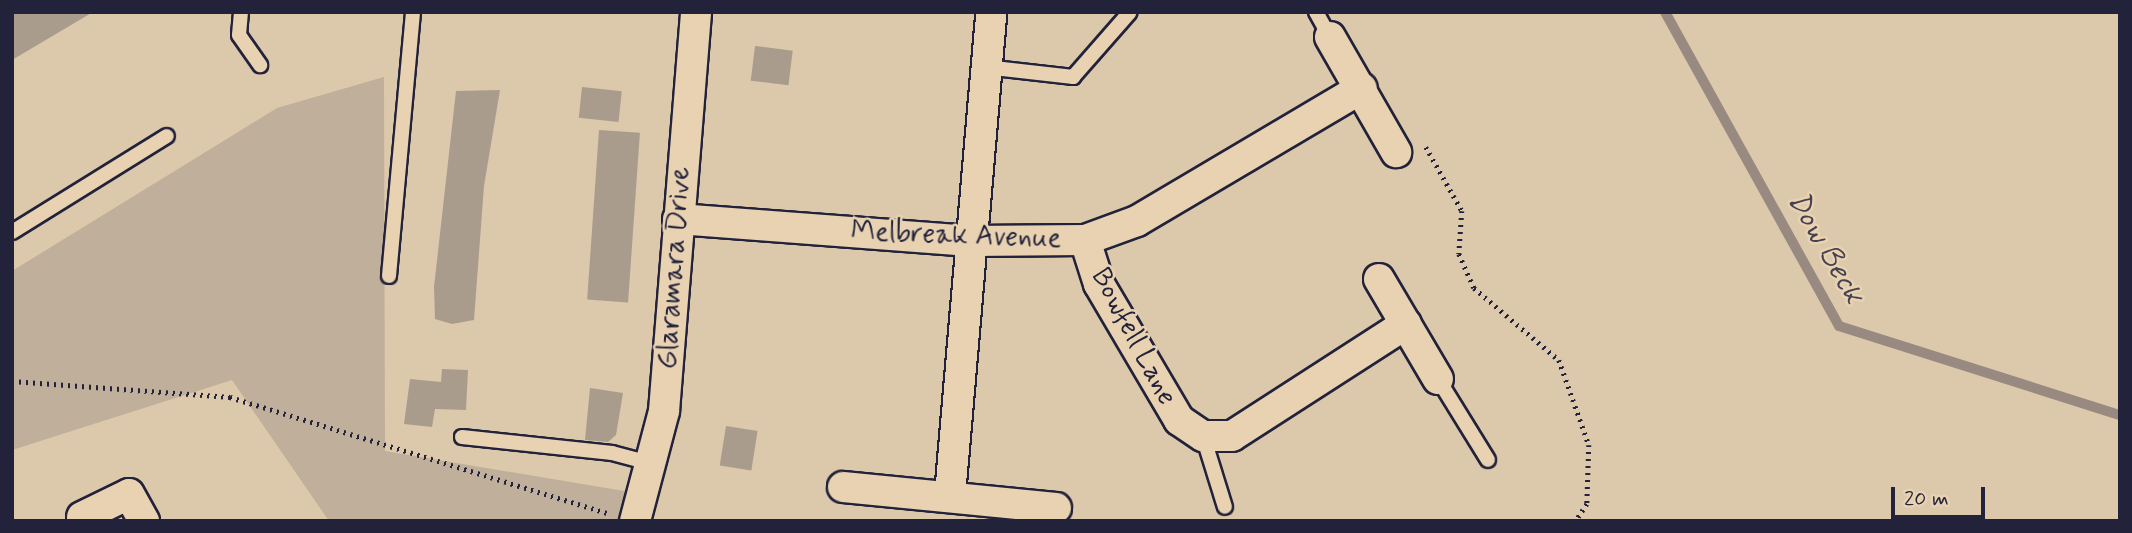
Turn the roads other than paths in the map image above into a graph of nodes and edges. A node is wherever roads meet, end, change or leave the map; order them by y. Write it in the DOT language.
graph roads {
  1 [pos="241,12"];
  2 [pos="413,12"];
  3 [pos="696,12"];
  4 [pos="990,12"];
  5 [pos="1130,12"];
  6 [pos="1323,25"];
  7 [pos="260,65"];
  8 [pos="985,67"];
  9 [pos="1362,88"];
  10 [pos="167,136"];
  11 [pos="1409,146"];
  12 [pos="678,219"];
  13 [pos="12,232"];
  14 [pos="1085,240"];
  15 [pos="970,242"];
  16 [pos="389,276"];
  17 [pos="1378,279"];
  18 [pos="1406,324"];
  19 [pos="1438,379"];
  20 [pos="1203,436"];
  21 [pos="462,437"];
  22 [pos="1488,460"];
  23 [pos="650,463"];
  24 [pos="843,487"];
  25 [pos="950,495"];
  26 [pos="1224,507"];
  27 [pos="1056,508"];
  28 [pos="82,517"];
  29 [pos="627,519"];
  30 [pos="144,521"];
  1 -- 7 [label="lane"];
  2 -- 16 [label="lane"];
  3 -- 12 [label="street, Glaramara Drive"];
  4 -- 8 [label="street"];
  5 -- 8 [label="lane"];
  6 -- 9 [label="street"];
  8 -- 15 [label="street"];
  9 -- 11 [label="street"];
  9 -- 14 [label="street, Melbreak Avenue"];
  10 -- 13 [label="lane"];
  12 -- 15 [label="street, Melbreak Avenue"];
  12 -- 23 [label="street, Glaramara Drive"];
  14 -- 15 [label="street, Melbreak Avenue"];
  14 -- 20 [label="street, Bowfell Lane"];
  15 -- 25 [label="street"];
  17 -- 18 [label="street"];
  18 -- 19 [label="street"];
  18 -- 20 [label="street"];
  19 -- 22 [label="lane"];
  20 -- 26 [label="lane"];
  21 -- 23 [label="lane"];
  23 -- 29 [label="street, Glaramara Drive"];
  24 -- 25 [label="street"];
  25 -- 27 [label="street"];
  28 -- 30 [label="street"];
}
